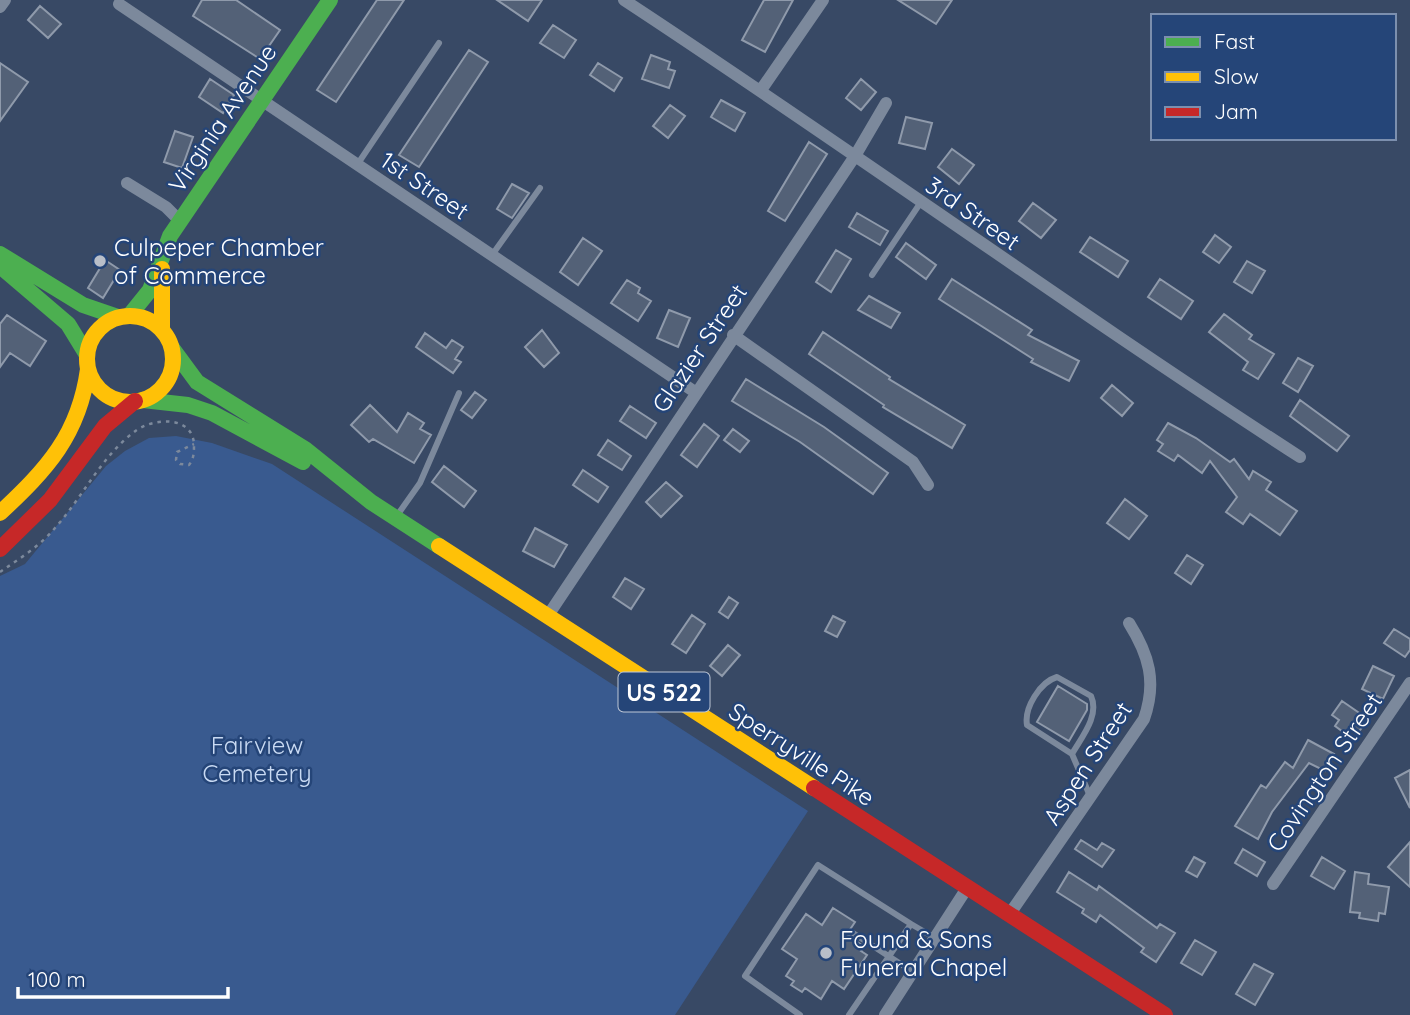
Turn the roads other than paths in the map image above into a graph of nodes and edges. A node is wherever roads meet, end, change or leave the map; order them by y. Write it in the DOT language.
graph roads {
  1 [pos="5,0"];
  2 [pos="330,0"];
  3 [pos="624,0"];
  4 [pos="823,0"];
  5 [pos="119,4"];
  6 [pos="0,7"];
  7 [pos="439,43"];
  8 [pos="761,90"];
  9 [pos="261,100"];
  10 [pos="886,103"];
  11 [pos="855,156"];
  12 [pos="357,165"];
  13 [pos="127,183"];
  14 [pos="540,188"];
  15 [pos="921,202"];
  16 [pos="180,221"];
  17 [pos="0,254"];
  18 [pos="492,255"];
  19 [pos="162,265"];
  20 [pos="0,266"];
  21 [pos="872,275"];
  22 [pos="124,316"];
  23 [pos="162,330"];
  24 [pos="733,335"];
  25 [pos="172,348"];
  26 [pos="87,362"];
  27 [pos="695,392"];
  28 [pos="459,393"];
  29 [pos="139,401"];
  30 [pos="1300,457"];
  31 [pos="346,484"];
  32 [pos="928,485"];
  33 [pos="0,513"];
  34 [pos="395,519"];
  35 [pos="0,549"];
  36 [pos="547,617"];
  37 [pos="1129,623"];
  38 [pos="1410,683"];
  39 [pos="1072,754"];
  40 [pos="1091,798"];
  41 [pos="1273,884"];
  42 [pos="967,888"];
  43 [pos="1009,915"];
  44 [pos="911,923"];
  45 [pos="853,933"];
  46 [pos="935,938"];
  47 [pos="888,957"];
  48 [pos="913,972"];
  49 [pos="797,1014"];
  50 [pos="849,1015"];
  51 [pos="885,1015"];
  52 [pos="1164,1015"];
  1 -- 6 [label="street"];
  2 -- 9 [label="main road, Virginia Avenue"];
  3 -- 8 [label="street, 3rd Street"];
  4 -- 8 [label="street"];
  5 -- 9 [label="street, 1st Street"];
  7 -- 12 [label="lane"];
  8 -- 11 [label="street, 3rd Street"];
  9 -- 12 [label="street, 1st Street"];
  9 -- 16 [label="main road, Virginia Avenue"];
  10 -- 11 [label="street, Glazier Street"];
  11 -- 15 [label="street, 3rd Street"];
  11 -- 24 [label="street, Glazier Street"];
  12 -- 18 [label="street, 1st Street"];
  13 -- 16 [label="street"];
  14 -- 18 [label="lane"];
  15 -- 21 [label="lane"];
  15 -- 30 [label="street, 3rd Street"];
  16 -- 19 [label="main road, Virginia Avenue"];
  17 -- 22 [label="main road"];
  18 -- 27 [label="street, 1st Street"];
  19 -- 22 [label="main road, Virginia Avenue"];
  19 -- 23 [label="main road, Virginia Avenue"];
  20 -- 26 [label="main road, US 522"];
  22 -- 23 [label="main road"];
  22 -- 26 [label="main road"];
  23 -- 25 [label="main road, US 522"];
  24 -- 27 [label="street, Glazier Street"];
  24 -- 32 [label="street"];
  25 -- 29 [label="main road"];
  25 -- 31 [label="main road, Sperryville Pike / US 522"];
  26 -- 29 [label="main road, US 522"];
  26 -- 33 [label="main road"];
  27 -- 36 [label="street, Glazier Street"];
  28 -- 34 [label="lane"];
  29 -- 31 [label="main road, Sperryville Pike / US 522"];
  29 -- 35 [label="main road"];
  31 -- 34 [label="main road, Sperryville Pike / US 522"];
  34 -- 36 [label="main road, Sperryville Pike / US 522"];
  36 -- 42 [label="main road, Sperryville Pike / US 522"];
  37 -- 40 [label="street, Aspen Street"];
  38 -- 41 [label="street, Covington Street"];
  39 -- 39 [label="lane"];
  39 -- 40 [label="lane"];
  40 -- 43 [label="street, Aspen Street"];
  42 -- 43 [label="main road, Sperryville Pike / US 522"];
  42 -- 46 [label="street"];
  43 -- 52 [label="main road, Sperryville Pike / US 522"];
  44 -- 46 [label="lane"];
  44 -- 47 [label="lane"];
  44 -- 49 [label="lane"];
  45 -- 47 [label="lane"];
  46 -- 48 [label="street"];
  47 -- 48 [label="lane"];
  47 -- 50 [label="lane"];
  48 -- 51 [label="street"];
}
